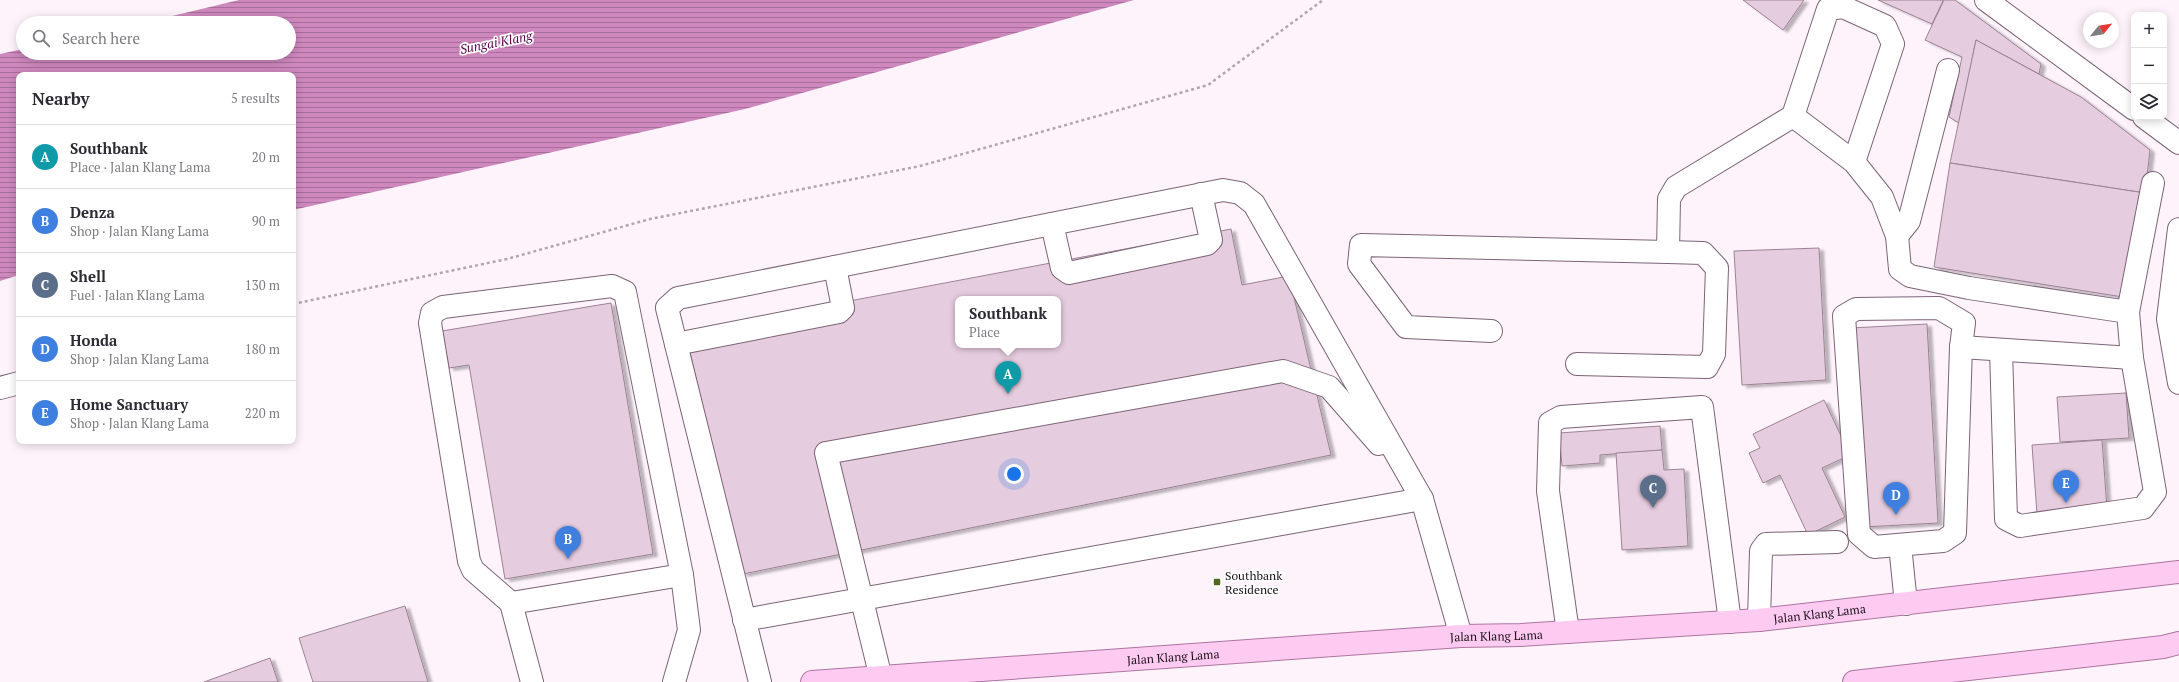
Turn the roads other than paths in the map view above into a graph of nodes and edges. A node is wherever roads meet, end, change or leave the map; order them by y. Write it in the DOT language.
graph roads {
  1 [pos="1986,0"];
  2 [pos="1948,70"];
  3 [pos="2131,107"];
  4 [pos="1793,116"];
  5 [pos="2148,120"];
  6 [pos="2179,143"];
  7 [pos="1854,162"];
  8 [pos="2153,183"];
  9 [pos="1202,194"];
  10 [pos="1052,224"];
  11 [pos="2179,229"];
  12 [pos="1897,236"];
  13 [pos="1668,252"];
  14 [pos="835,267"];
  15 [pos="1969,288"];
  16 [pos="2128,312"];
  17 [pos="1964,323"];
  18 [pos="1491,331"];
  19 [pos="676,344"];
  20 [pos="1961,347"];
  21 [pos="2001,350"];
  22 [pos="2132,358"];
  23 [pos="1577,364"];
  24 [pos="16,383"];
  25 [pos="2179,384"];
  26 [pos="0,388"];
  27 [pos="1422,498"];
  28 [pos="1837,542"];
  29 [pos="1900,545"];
  30 [pos="2179,572"];
  31 [pos="682,575"];
  32 [pos="862,600"];
  33 [pos="511,603"];
  34 [pos="1906,604"];
  35 [pos="744,620"];
  36 [pos="1759,620"];
  37 [pos="1730,622"];
  38 [pos="1568,632"];
  39 [pos="1460,636"];
  40 [pos="2174,648"];
  41 [pos="881,678"];
  42 [pos="532,682"];
  43 [pos="674,682"];
  44 [pos="760,682"];
  45 [pos="812,682"];
  46 [pos="1854,682"];
  1 -- 3 [label="street"];
  2 -- 12 [label="street"];
  4 -- 7 [label="street"];
  4 -- 7 [label="street"];
  4 -- 13 [label="street"];
  5 -- 6 [label="street"];
  7 -- 12 [label="street"];
  8 -- 16 [label="street"];
  9 -- 10 [label="street"];
  9 -- 10 [label="street"];
  9 -- 27 [label="street"];
  10 -- 14 [label="street"];
  11 -- 25 [label="street"];
  12 -- 15 [label="street"];
  13 -- 18 [label="street"];
  13 -- 23 [label="street"];
  14 -- 19 [label="street"];
  14 -- 19 [label="street"];
  15 -- 16 [label="street"];
  15 -- 17 [label="street"];
  16 -- 22 [label="street"];
  17 -- 20 [label="street"];
  17 -- 29 [label="street"];
  19 -- 35 [label="street"];
  20 -- 21 [label="street"];
  20 -- 29 [label="street"];
  21 -- 22 [label="street"];
  21 -- 22 [label="street"];
  24 -- 26 [label="street"];
  27 -- 32 [label="street"];
  27 -- 32 [label="street"];
  27 -- 39 [label="street"];
  28 -- 36 [label="street"];
  29 -- 34 [label="street"];
  30 -- 34 [label="main road, Jalan Klang Lama"];
  31 -- 33 [label="street"];
  31 -- 33 [label="street"];
  31 -- 43 [label="street"];
  32 -- 35 [label="street"];
  32 -- 41 [label="street"];
  33 -- 42 [label="street"];
  34 -- 36 [label="main road, Jalan Klang Lama"];
  35 -- 44 [label="street"];
  36 -- 37 [label="main road, Jalan Klang Lama"];
  37 -- 38 [label="main road, Jalan Klang Lama"];
  37 -- 38 [label="street"];
  38 -- 39 [label="main road, Jalan Klang Lama"];
  39 -- 41 [label="main road, Jalan Klang Lama"];
  40 -- 46 [label="main road"];
  41 -- 45 [label="main road, Jalan Klang Lama"];
}
